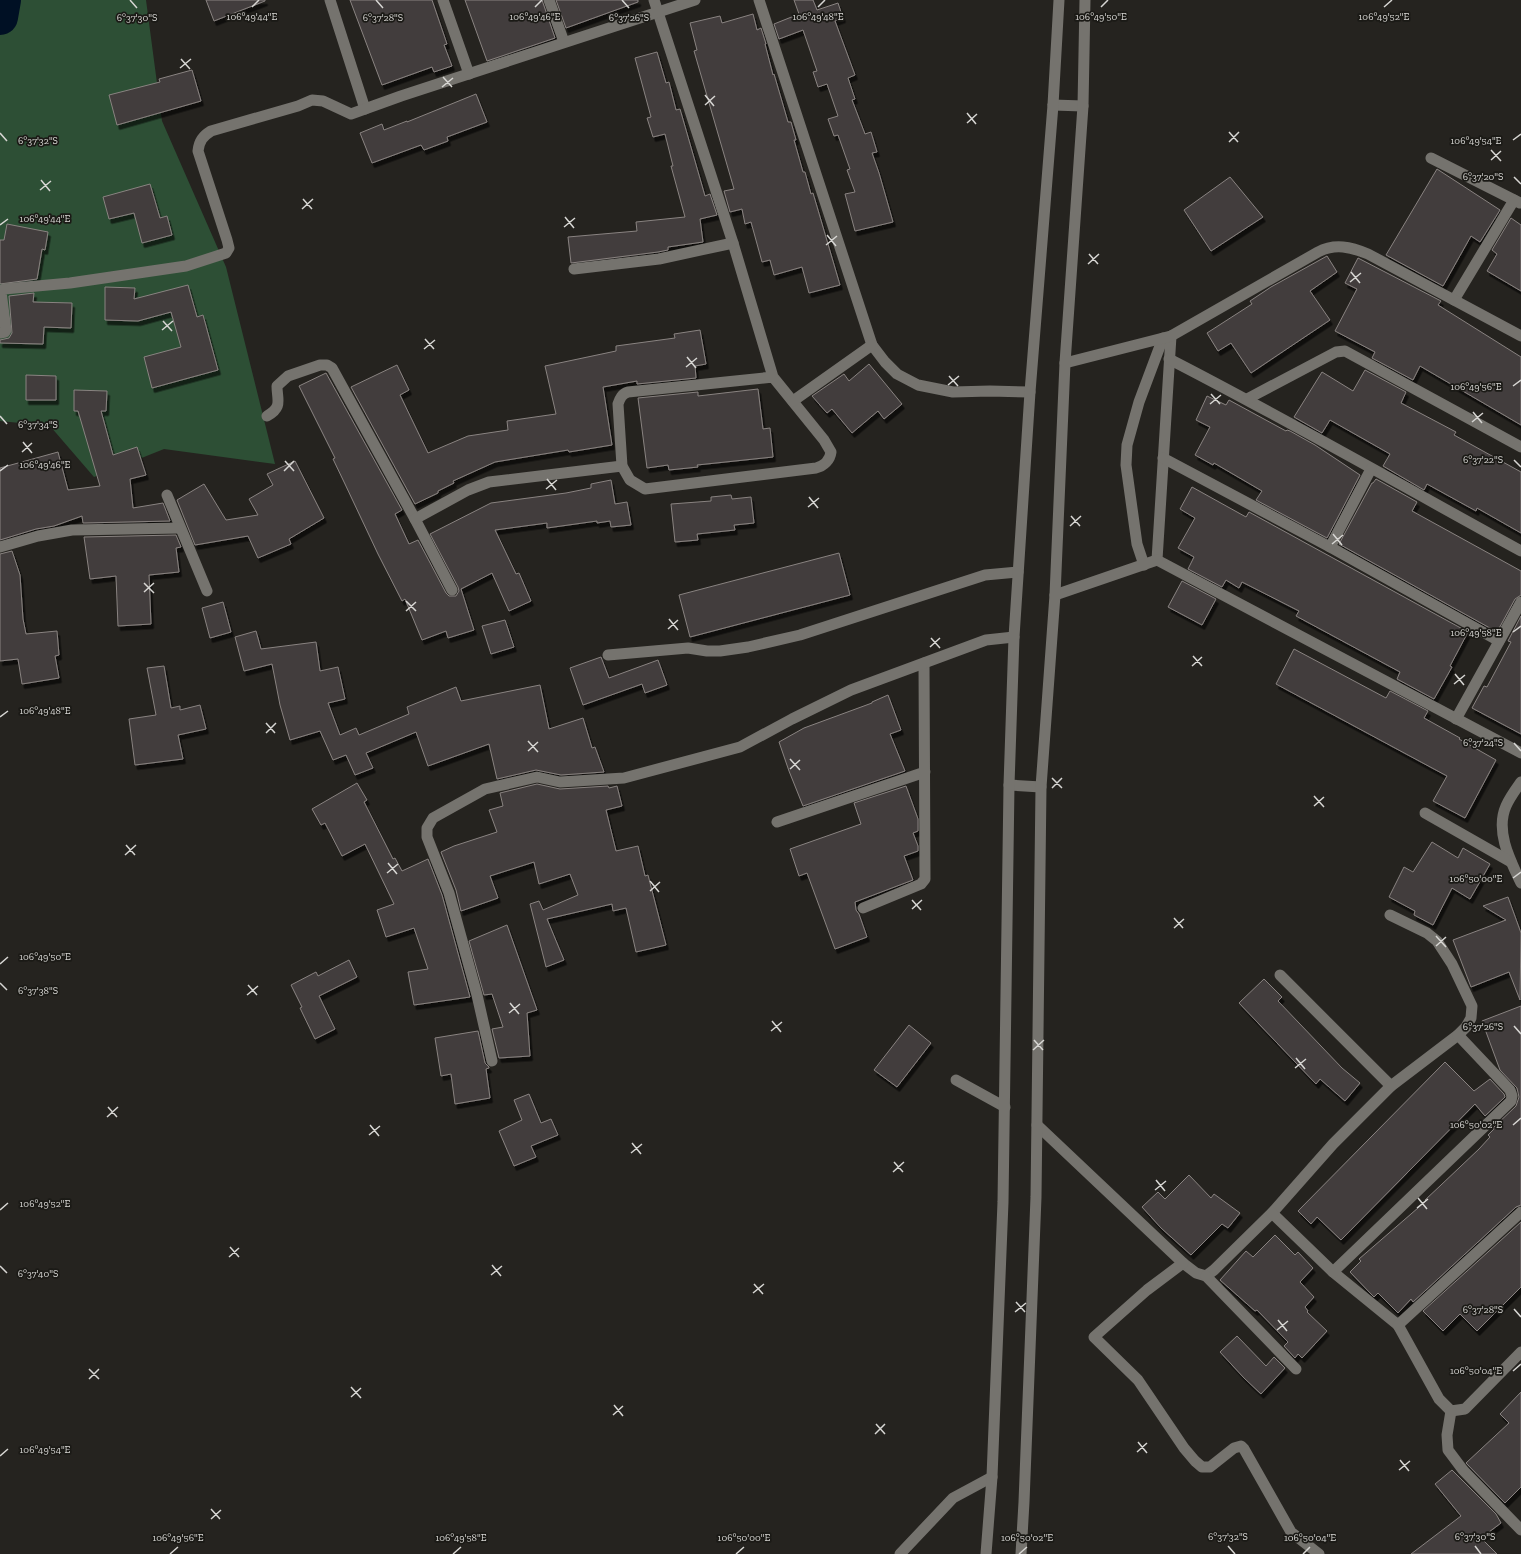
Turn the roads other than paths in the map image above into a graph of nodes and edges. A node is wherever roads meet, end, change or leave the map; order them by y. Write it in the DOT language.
graph roads {
  1 [pos="330,0"];
  2 [pos="443,0"];
  3 [pos="549,0"];
  4 [pos="654,0"];
  5 [pos="695,0"];
  6 [pos="759,0"];
  7 [pos="1059,0"];
  8 [pos="1085,0"];
  9 [pos="657,12"];
  10 [pos="564,42"];
  11 [pos="469,74"];
  12 [pos="1053,105"];
  13 [pos="1083,106"];
  14 [pos="365,109"];
  15 [pos="1431,158"];
  16 [pos="1518,202"];
  17 [pos="733,243"];
  18 [pos="574,269"];
  19 [pos="1454,300"];
  20 [pos="0,333"];
  21 [pos="1521,336"];
  22 [pos="1167,337"];
  23 [pos="872,345"];
  24 [pos="1169,359"];
  25 [pos="1065,363"];
  26 [pos="773,377"];
  27 [pos="1030,392"];
  28 [pos="1248,399"];
  29 [pos="792,401"];
  30 [pos="266,416"];
  31 [pos="1521,447"];
  32 [pos="1163,458"];
  33 [pos="622,466"];
  34 [pos="1371,469"];
  35 [pos="167,495"];
  36 [pos="415,519"];
  37 [pos="180,528"];
  38 [pos="0,546"];
  39 [pos="1330,547"];
  40 [pos="1521,551"];
  41 [pos="1156,560"];
  42 [pos="1144,565"];
  43 [pos="1018,572"];
  44 [pos="452,590"];
  45 [pos="207,592"];
  46 [pos="1055,595"];
  47 [pos="1521,602"];
  48 [pos="1014,637"];
  49 [pos="1499,642"];
  50 [pos="608,656"];
  51 [pos="924,663"];
  52 [pos="1456,720"];
  53 [pos="1521,753"];
  54 [pos="925,772"];
  55 [pos="1521,782"];
  56 [pos="1009,785"];
  57 [pos="1041,787"];
  58 [pos="1425,813"];
  59 [pos="777,822"];
  60 [pos="1511,862"];
  61 [pos="1521,883"];
  62 [pos="864,908"];
  63 [pos="1390,915"];
  64 [pos="1280,975"];
  65 [pos="1458,1035"];
  66 [pos="492,1061"];
  67 [pos="956,1080"];
  68 [pos="1391,1086"];
  69 [pos="1005,1107"];
  70 [pos="1037,1125"];
  71 [pos="1521,1212"];
  72 [pos="1272,1213"];
  73 [pos="1184,1263"];
  74 [pos="1333,1272"];
  75 [pos="1206,1276"];
  76 [pos="1398,1325"];
  77 [pos="1521,1352"];
  78 [pos="1296,1369"];
  79 [pos="1451,1411"];
  80 [pos="992,1477"];
  81 [pos="1521,1530"];
  82 [pos="900,1554"];
  83 [pos="986,1554"];
  84 [pos="1021,1554"];
  85 [pos="1319,1554"];
  1 -- 14 [label="street"];
  2 -- 11 [label="street"];
  3 -- 10 [label="street"];
  4 -- 9 [label="street"];
  5 -- 9 [label="street"];
  6 -- 23 [label="street"];
  7 -- 12 [label="street"];
  8 -- 13 [label="street"];
  9 -- 10 [label="street"];
  9 -- 17 [label="street"];
  10 -- 11 [label="street"];
  11 -- 14 [label="street"];
  12 -- 13 [label="street"];
  12 -- 27 [label="street"];
  13 -- 25 [label="street"];
  14 -- 20 [label="street"];
  15 -- 16 [label="street"];
  16 -- 19 [label="street"];
  17 -- 18 [label="street"];
  17 -- 26 [label="street"];
  19 -- 21 [label="street"];
  19 -- 22 [label="street"];
  22 -- 24 [label="street"];
  22 -- 25 [label="street"];
  22 -- 42 [label="street"];
  23 -- 27 [label="street"];
  23 -- 29 [label="street"];
  24 -- 28 [label="street"];
  24 -- 32 [label="street"];
  25 -- 46 [label="street"];
  26 -- 29 [label="street"];
  26 -- 33 [label="street"];
  27 -- 43 [label="street"];
  28 -- 31 [label="street"];
  28 -- 34 [label="street"];
  29 -- 33 [label="street"];
  30 -- 36 [label="street"];
  32 -- 39 [label="street"];
  32 -- 41 [label="street"];
  33 -- 36 [label="street"];
  34 -- 39 [label="street"];
  34 -- 40 [label="street"];
  35 -- 37 [label="street"];
  36 -- 44 [label="street"];
  37 -- 38 [label="street"];
  37 -- 45 [label="street"];
  39 -- 49 [label="street"];
  41 -- 42 [label="street"];
  41 -- 52 [label="street"];
  42 -- 46 [label="street"];
  43 -- 48 [label="street"];
  43 -- 50 [label="street"];
  46 -- 57 [label="street"];
  47 -- 49 [label="street"];
  48 -- 51 [label="street"];
  48 -- 56 [label="street"];
  49 -- 52 [label="street"];
  51 -- 54 [label="street"];
  51 -- 66 [label="street"];
  52 -- 53 [label="street"];
  54 -- 59 [label="street"];
  54 -- 62 [label="street"];
  55 -- 60 [label="street"];
  56 -- 57 [label="street"];
  56 -- 69 [label="street"];
  57 -- 70 [label="street"];
  58 -- 60 [label="street"];
  60 -- 61 [label="street"];
  63 -- 65 [label="street"];
  64 -- 68 [label="street"];
  65 -- 68 [label="street"];
  65 -- 74 [label="street"];
  67 -- 69 [label="street"];
  68 -- 72 [label="street"];
  69 -- 80 [label="street"];
  70 -- 73 [label="street"];
  70 -- 84 [label="street"];
  71 -- 76 [label="street"];
  72 -- 74 [label="street"];
  72 -- 75 [label="street"];
  73 -- 75 [label="street"];
  73 -- 85 [label="street"];
  74 -- 76 [label="street"];
  75 -- 78 [label="street"];
  76 -- 79 [label="street"];
  77 -- 79 [label="street"];
  79 -- 81 [label="street"];
  80 -- 82 [label="street"];
  80 -- 83 [label="street"];
}
